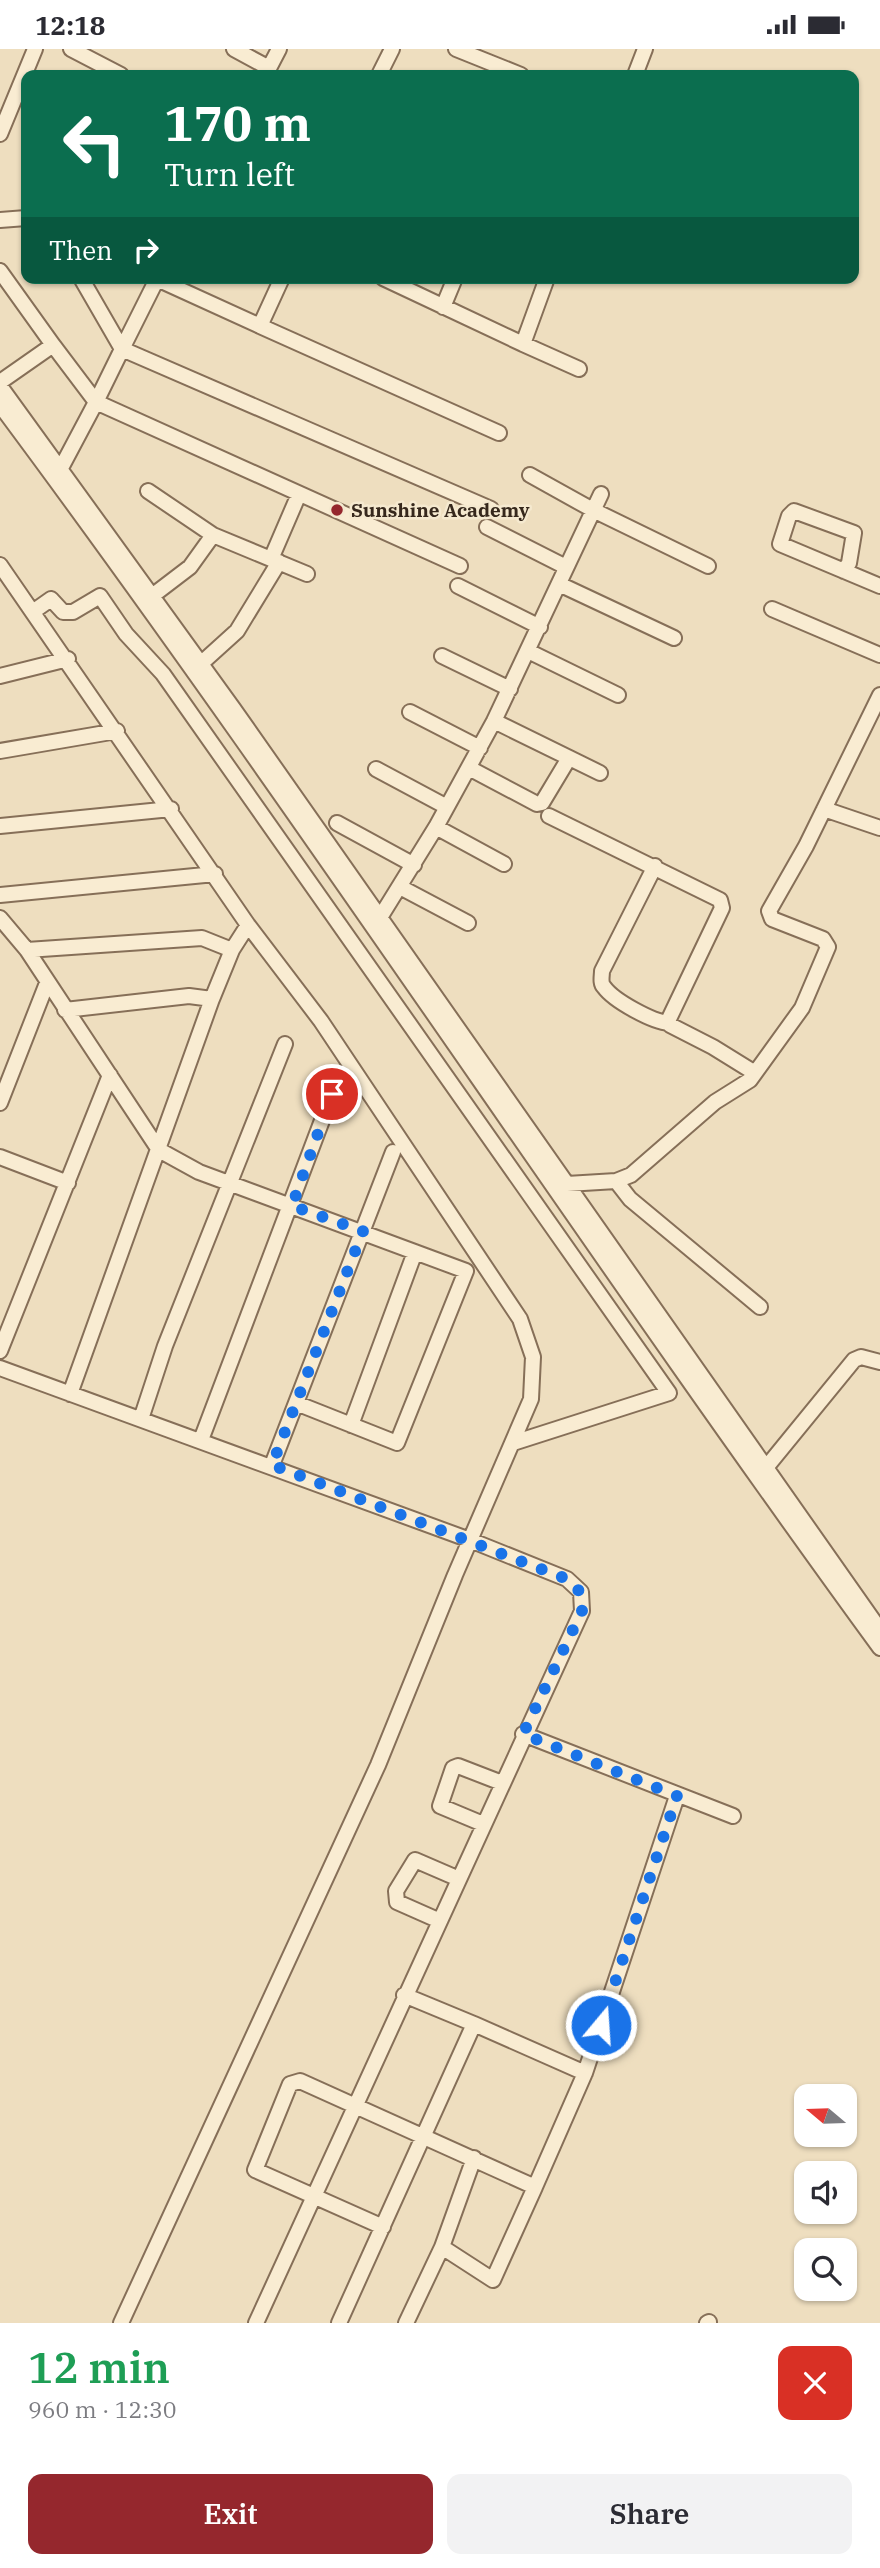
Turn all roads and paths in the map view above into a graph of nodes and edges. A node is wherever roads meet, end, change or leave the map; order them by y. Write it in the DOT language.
graph roads {
  1 [pos="35,49"];
  2 [pos="71,49"];
  3 [pos="234,49"];
  4 [pos="279,49"];
  5 [pos="392,49"];
  6 [pos="456,49"];
  7 [pos="645,49"];
  8 [pos="26,70"];
  9 [pos="103,70"];
  10 [pos="266,70"];
  11 [pos="268,70"];
  12 [pos="382,70"];
  13 [pos="508,70"];
  14 [pos="637,70"];
  15 [pos="21,83"];
  16 [pos="0,134"];
  17 [pos="21,218"];
  18 [pos="0,220"];
  19 [pos="0,271"];
  20 [pos="84,284"];
  21 [pos="154,284"];
  22 [pos="168,284"];
  23 [pos="279,284"];
  24 [pos="395,284"];
  25 [pos="452,284"];
  26 [pos="545,284"];
  27 [pos="443,307"];
  28 [pos="260,326"];
  29 [pos="523,344"];
  30 [pos="53,345"];
  31 [pos="122,349"];
  32 [pos="579,369"];
  33 [pos="0,384"];
  34 [pos="96,402"];
  35 [pos="0,405"];
  36 [pos="499,433"];
  37 [pos="61,468"];
  38 [pos="530,475"];
  39 [pos="148,491"];
  40 [pos="299,494"];
  41 [pos="601,494"];
  42 [pos="491,509"];
  43 [pos="593,510"];
  44 [pos="487,527"];
  45 [pos="213,535"];
  46 [pos="275,561"];
  47 [pos="0,565"];
  48 [pos="460,566"];
  49 [pos="708,566"];
  50 [pos="566,567"];
  51 [pos="844,571"];
  52 [pos="306,574"];
  53 [pos="13,582"];
  54 [pos="559,584"];
  55 [pos="458,586"];
  56 [pos="880,586"];
  57 [pos="0,591"];
  58 [pos="152,596"];
  59 [pos="772,609"];
  60 [pos="34,611"];
  61 [pos="540,627"];
  62 [pos="674,638"];
  63 [pos="528,651"];
  64 [pos="880,655"];
  65 [pos="442,656"];
  66 [pos="68,659"];
  67 [pos="196,668"];
  68 [pos="0,676"];
  69 [pos="510,689"];
  70 [pos="618,695"];
  71 [pos="880,695"];
  72 [pos="410,712"];
  73 [pos="494,721"];
  74 [pos="117,731"];
  75 [pos="480,748"];
  76 [pos="0,751"];
  77 [pos="569,758"];
  78 [pos="469,768"];
  79 [pos="376,769"];
  80 [pos="600,773"];
  81 [pos="447,807"];
  82 [pos="171,809"];
  83 [pos="824,809"];
  84 [pos="549,815"];
  85 [pos="337,823"];
  86 [pos="0,826"];
  87 [pos="436,827"];
  88 [pos="880,828"];
  89 [pos="503,864"];
  90 [pos="414,865"];
  91 [pos="655,866"];
  92 [pos="215,874"];
  93 [pos="400,887"];
  94 [pos="0,895"];
  95 [pos="0,918"];
  96 [pos="377,923"];
  97 [pos="468,923"];
  98 [pos="248,925"];
  99 [pos="27,950"];
  100 [pos="232,950"];
  101 [pos="47,983"];
  102 [pos="212,999"];
  103 [pos="65,1010"];
  104 [pos="669,1023"];
  105 [pos="285,1044"];
  106 [pos="755,1073"];
  107 [pos="110,1075"];
  108 [pos="332,1094"];
  109 [pos="0,1103"];
  110 [pos="159,1150"];
  111 [pos="393,1152"];
  112 [pos="0,1157"];
  113 [pos="616,1181"];
  114 [pos="230,1182"];
  115 [pos="68,1183"];
  116 [pos="562,1187"];
  117 [pos="292,1206"];
  118 [pos="363,1231"];
  119 [pos="415,1252"];
  120 [pos="760,1307"];
  121 [pos="0,1351"];
  122 [pos="880,1362"];
  123 [pos="0,1368"];
  124 [pos="70,1394"];
  125 [pos="296,1403"];
  126 [pos="141,1419"];
  127 [pos="351,1425"];
  128 [pos="201,1440"];
  129 [pos="513,1443"];
  130 [pos="272,1465"];
  131 [pos="761,1474"];
  132 [pos="470,1540"];
  133 [pos="880,1630"];
  134 [pos="880,1648"];
  135 [pos="523,1734"];
  136 [pos="502,1783"];
  137 [pos="677,1796"];
  138 [pos="733,1816"];
  139 [pos="483,1824"];
  140 [pos="459,1879"];
  141 [pos="440,1921"];
  142 [pos="404,1995"];
  143 [pos="474,2024"];
  144 [pos="585,2073"];
  145 [pos="354,2106"];
  146 [pos="424,2136"];
  147 [pos="474,2158"];
  148 [pos="535,2187"];
  149 [pos="313,2196"];
  150 [pos="383,2227"];
  151 [pos="442,2247"];
  152 [pos="121,2323"];
  153 [pos="256,2323"];
  154 [pos="339,2323"];
  155 [pos="406,2323"];
  1 -- 8 [label="street"];
  2 -- 9 [label="street"];
  3 -- 10 [label="street"];
  4 -- 11 [label="street"];
  5 -- 12 [label="street"];
  6 -- 13 [label="street"];
  7 -- 14 [label="street"];
  15 -- 16 [label="street"];
  17 -- 18 [label="street"];
  19 -- 30 [label="street"];
  20 -- 31 [label="street"];
  21 -- 31 [label="street"];
  22 -- 28 [label="street"];
  23 -- 28 [label="street"];
  24 -- 27 [label="street"];
  25 -- 27 [label="street"];
  26 -- 29 [label="street"];
  27 -- 29 [label="street"];
  28 -- 36 [label="street"];
  29 -- 32 [label="street"];
  30 -- 33 [label="street"];
  30 -- 34 [label="street"];
  31 -- 34 [label="street"];
  31 -- 42 [label="street"];
  33 -- 37 [label="street"];
  34 -- 37 [label="street"];
  34 -- 40 [label="street"];
  35 -- 67 [label="street"];
  37 -- 58 [label="street"];
  38 -- 43 [label="street"];
  39 -- 45 [label="street"];
  40 -- 46 [label="street"];
  40 -- 48 [label="street"];
  41 -- 43 [label="street"];
  43 -- 49 [label="street"];
  43 -- 50 [label="street"];
  44 -- 50 [label="street"];
  45 -- 46 [label="street"];
  45 -- 58 [label="street"];
  46 -- 52 [label="street"];
  46 -- 67 [label="street"];
  47 -- 53 [label="street"];
  50 -- 54 [label="street"];
  51 -- 51 [label="street"];
  51 -- 56 [label="street"];
  53 -- 57 [label="street"];
  53 -- 60 [label="street"];
  54 -- 61 [label="street"];
  54 -- 62 [label="street"];
  55 -- 61 [label="street"];
  58 -- 67 [label="street"];
  59 -- 64 [label="street"];
  60 -- 66 [label="street"];
  60 -- 129 [label="street"];
  61 -- 63 [label="street"];
  63 -- 69 [label="street"];
  63 -- 70 [label="street"];
  65 -- 69 [label="street"];
  66 -- 68 [label="street"];
  66 -- 74 [label="street"];
  67 -- 96 [label="street"];
  69 -- 73 [label="street"];
  71 -- 83 [label="street"];
  72 -- 75 [label="street"];
  73 -- 75 [label="street"];
  73 -- 77 [label="street"];
  74 -- 76 [label="street"];
  74 -- 82 [label="street"];
  75 -- 78 [label="street"];
  77 -- 78 [label="street"];
  77 -- 80 [label="street"];
  78 -- 81 [label="street"];
  79 -- 81 [label="street"];
  81 -- 87 [label="street"];
  82 -- 86 [label="street"];
  82 -- 92 [label="street"];
  83 -- 88 [label="street"];
  83 -- 106 [label="street"];
  84 -- 91 [label="street"];
  85 -- 90 [label="street"];
  87 -- 89 [label="street"];
  87 -- 90 [label="street"];
  90 -- 93 [label="street"];
  91 -- 104 [label="street"];
  91 -- 104 [label="street"];
  92 -- 94 [label="street"];
  92 -- 98 [label="street"];
  93 -- 96 [label="street"];
  93 -- 97 [label="street"];
  95 -- 99 [label="street"];
  96 -- 116 [label="street"];
  98 -- 100 [label="street"];
  98 -- 129 [label="street"];
  99 -- 100 [label="street"];
  99 -- 101 [label="street"];
  100 -- 102 [label="street"];
  101 -- 103 [label="street"];
  101 -- 109 [label="street"];
  102 -- 103 [label="street"];
  102 -- 110 [label="street"];
  103 -- 107 [label="street"];
  104 -- 106 [label="street"];
  105 -- 114 [label="street"];
  106 -- 113 [label="street"];
  107 -- 110 [label="street"];
  107 -- 115 [label="street"];
  108 -- 117 [label="street"];
  110 -- 114 [label="street"];
  110 -- 124 [label="street"];
  111 -- 118 [label="street"];
  112 -- 115 [label="street"];
  113 -- 116 [label="street"];
  113 -- 120 [label="street"];
  114 -- 117 [label="street"];
  114 -- 126 [label="street"];
  115 -- 121 [label="street"];
  116 -- 131 [label="street"];
  117 -- 118 [label="street"];
  117 -- 128 [label="street"];
  118 -- 119 [label="street"];
  118 -- 125 [label="street"];
  119 -- 127 [label="street"];
  119 -- 127 [label="street"];
  122 -- 131 [label="street"];
  123 -- 124 [label="street"];
  124 -- 126 [label="street"];
  125 -- 127 [label="street"];
  125 -- 130 [label="street"];
  126 -- 128 [label="street"];
  128 -- 130 [label="street"];
  129 -- 132 [label="street"];
  130 -- 132 [label="street"];
  131 -- 133 [label="street"];
  131 -- 134 [label="street"];
  132 -- 135 [label="street"];
  132 -- 152 [label="street"];
  135 -- 136 [label="street"];
  135 -- 137 [label="street"];
  136 -- 139 [label="street"];
  136 -- 139 [label="street"];
  137 -- 138 [label="street"];
  137 -- 144 [label="street"];
  139 -- 140 [label="street"];
  140 -- 141 [label="street"];
  140 -- 141 [label="street"];
  141 -- 142 [label="street"];
  142 -- 143 [label="street"];
  142 -- 145 [label="street"];
  143 -- 144 [label="street"];
  143 -- 146 [label="street"];
  144 -- 148 [label="street"];
  145 -- 146 [label="street"];
  145 -- 149 [label="street"];
  145 -- 149 [label="street"];
  146 -- 147 [label="street"];
  146 -- 150 [label="street"];
  147 -- 148 [label="street"];
  147 -- 151 [label="street"];
  148 -- 151 [label="street"];
  149 -- 150 [label="street"];
  149 -- 153 [label="street"];
  150 -- 154 [label="street"];
  151 -- 155 [label="street"];
}
